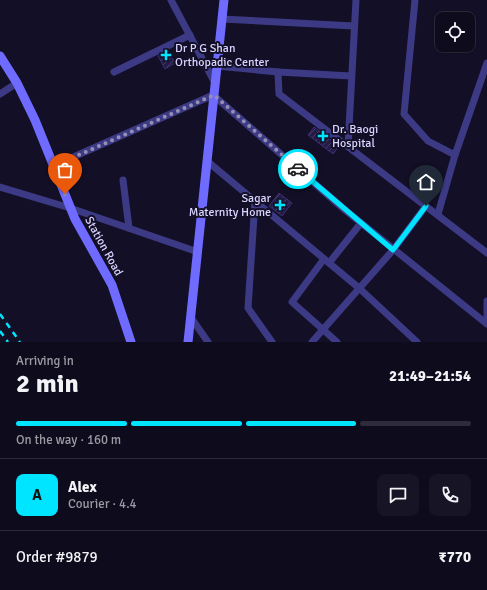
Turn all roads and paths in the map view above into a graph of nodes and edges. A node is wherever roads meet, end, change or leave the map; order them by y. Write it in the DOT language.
graph roads {
  1 [pos="171,0"];
  2 [pos="224,0"];
  3 [pos="356,0"];
  4 [pos="415,0"];
  5 [pos="222,19"];
  6 [pos="354,26"];
  7 [pos="190,35"];
  8 [pos="0,56"];
  9 [pos="487,63"];
  10 [pos="217,66"];
  11 [pos="114,72"];
  12 [pos="278,72"];
  13 [pos="351,76"];
  14 [pos="17,83"];
  15 [pos="215,83"];
  16 [pos="0,94"];
  17 [pos="214,95"];
  18 [pos="348,146"];
  19 [pos="455,155"];
  20 [pos="207,161"];
  21 [pos="54,166"];
  22 [pos="123,180"];
  23 [pos="0,188"];
  24 [pos="255,201"];
  25 [pos="426,206"];
  26 [pos="70,208"];
  27 [pos="438,214"];
  28 [pos="361,223"];
  29 [pos="129,228"];
  30 [pos="393,250"];
  31 [pos="198,252"];
  32 [pos="487,253"];
  33 [pos="326,261"];
  34 [pos="359,288"];
  35 [pos="487,301"];
  36 [pos="192,320"];
  37 [pos="323,330"];
  38 [pos="131,342"];
  39 [pos="188,342"];
  40 [pos="208,342"];
  41 [pos="272,342"];
  42 [pos="312,342"];
  43 [pos="337,342"];
  44 [pos="417,342"];
  1 -- 7 [label="street"];
  2 -- 5 [label="main road"];
  3 -- 6 [label="street"];
  4 -- 19 [label="street"];
  5 -- 6 [label="street"];
  5 -- 10 [label="main road"];
  6 -- 13 [label="street"];
  7 -- 11 [label="street"];
  7 -- 15 [label="street"];
  8 -- 14 [label="main road, Station Road"];
  9 -- 19 [label="street"];
  10 -- 12 [label="street"];
  10 -- 15 [label="main road"];
  12 -- 13 [label="street"];
  12 -- 18 [label="street"];
  13 -- 18 [label="street"];
  14 -- 16 [label="street"];
  14 -- 21 [label="main road, Station Road"];
  15 -- 17 [label="main road"];
  17 -- 20 [label="main road"];
  17 -- 21 [label="street"];
  17 -- 28 [label="street"];
  18 -- 25 [label="street"];
  19 -- 27 [label="street"];
  20 -- 24 [label="street"];
  20 -- 31 [label="main road"];
  21 -- 26 [label="main road, Station Road"];
  22 -- 29 [label="street"];
  23 -- 26 [label="street"];
  24 -- 33 [label="street"];
  24 -- 41 [label="street"];
  25 -- 27 [label="street"];
  25 -- 30 [label="street"];
  26 -- 29 [label="street"];
  26 -- 38 [label="main road, Station Road"];
  27 -- 32 [label="street"];
  28 -- 30 [label="street"];
  28 -- 33 [label="street"];
  29 -- 31 [label="street"];
  30 -- 34 [label="street"];
  30 -- 35 [label="street"];
  31 -- 36 [label="main road"];
  33 -- 34 [label="street"];
  33 -- 37 [label="street"];
  34 -- 37 [label="street"];
  34 -- 44 [label="street"];
  36 -- 39 [label="main road"];
  36 -- 40 [label="street"];
  37 -- 42 [label="street"];
  37 -- 43 [label="street"];
}
